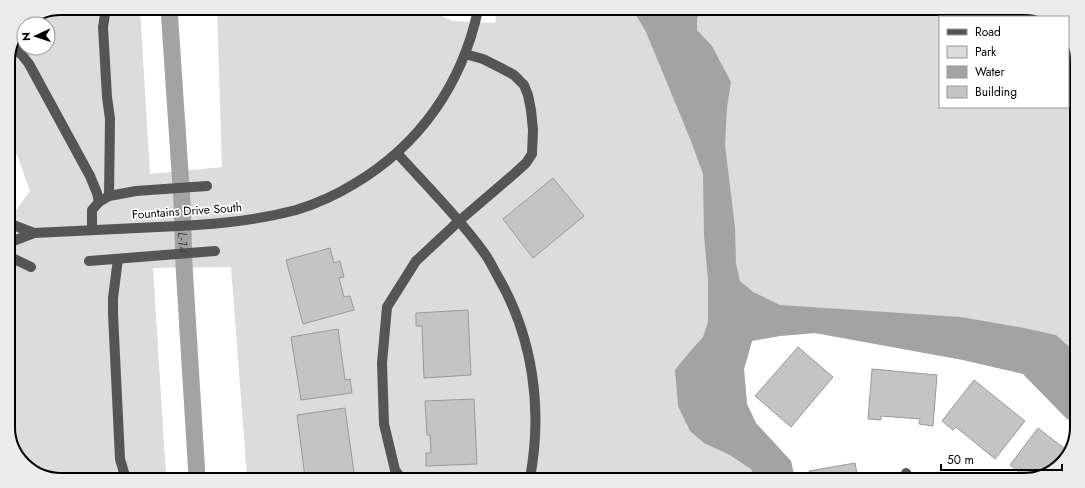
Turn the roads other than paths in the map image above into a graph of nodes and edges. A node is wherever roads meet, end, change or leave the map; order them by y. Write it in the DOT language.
graph roads {
  1 [pos="105,15"];
  2 [pos="477,15"];
  3 [pos="17,50"];
  4 [pos="465,54"];
  5 [pos="397,153"];
  6 [pos="207,186"];
  7 [pos="109,196"];
  8 [pos="99,202"];
  9 [pos="459,222"];
  10 [pos="15,226"];
  11 [pos="92,230"];
  12 [pos="34,233"];
  13 [pos="15,240"];
  14 [pos="215,251"];
  15 [pos="15,259"];
  16 [pos="118,259"];
  17 [pos="89,261"];
  18 [pos="31,267"];
  19 [pos="124,473"];
  20 [pos="397,473"];
  21 [pos="531,473"];
  1 -- 7 [label="street"];
  2 -- 4 [label="street, Fountains Drive South"];
  3 -- 8 [label="street"];
  4 -- 5 [label="street, Fountains Drive South"];
  4 -- 9 [label="street"];
  5 -- 9 [label="street"];
  5 -- 11 [label="street, Fountains Drive South"];
  6 -- 7 [label="street"];
  7 -- 8 [label="street"];
  8 -- 11 [label="street"];
  9 -- 20 [label="street"];
  9 -- 21 [label="street"];
  10 -- 12 [label="street, Fountains Drive South"];
  11 -- 12 [label="street, Fountains Drive South"];
  12 -- 13 [label="street, Fountains Drive South"];
  14 -- 16 [label="street"];
  15 -- 18 [label="street"];
  16 -- 17 [label="street"];
  16 -- 19 [label="street"];
}
